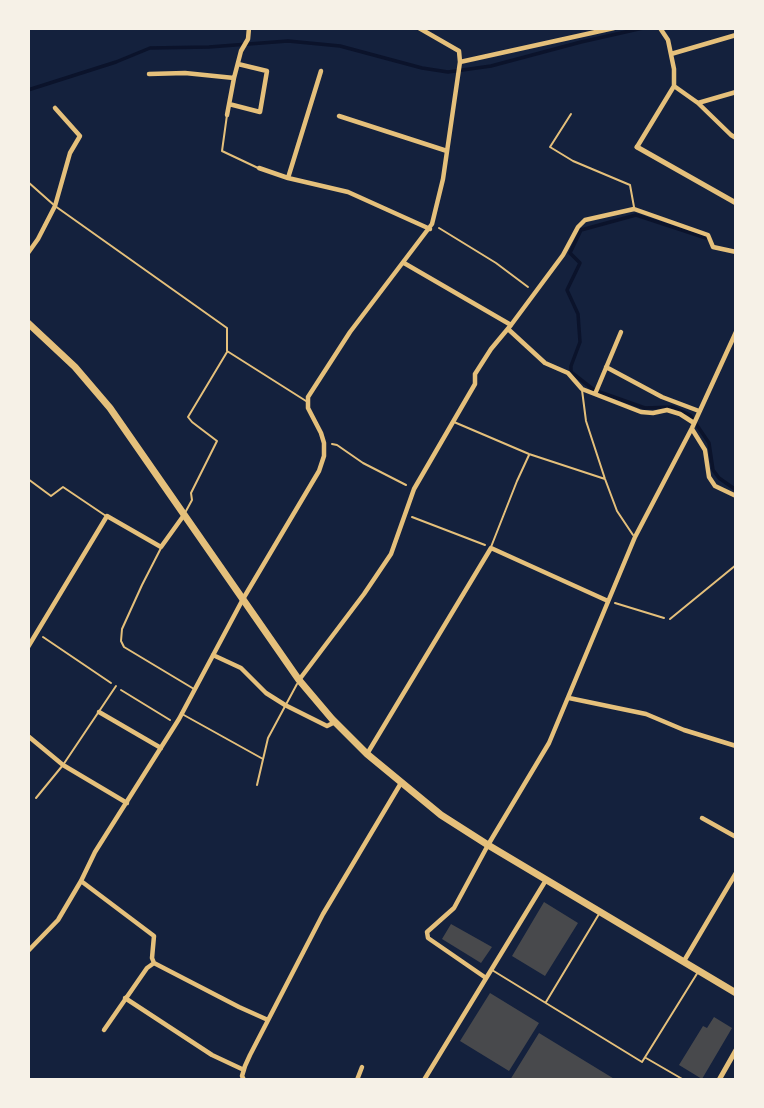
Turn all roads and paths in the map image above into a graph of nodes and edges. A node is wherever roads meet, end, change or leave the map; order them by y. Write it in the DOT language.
graph roads {
  1 [pos="249,28"];
  2 [pos="420,28"];
  3 [pos="614,28"];
  4 [pos="660,28"];
  5 [pos="736,35"];
  6 [pos="671,54"];
  7 [pos="460,62"];
  8 [pos="237,64"];
  9 [pos="321,71"];
  10 [pos="149,74"];
  11 [pos="234,78"];
  12 [pos="674,86"];
  13 [pos="736,92"];
  14 [pos="698,103"];
  15 [pos="229,104"];
  16 [pos="55,108"];
  17 [pos="571,114"];
  18 [pos="228,115"];
  19 [pos="339,116"];
  20 [pos="736,138"];
  21 [pos="637,147"];
  22 [pos="447,151"];
  23 [pos="258,168"];
  24 [pos="288,178"];
  25 [pos="28,182"];
  26 [pos="736,203"];
  27 [pos="55,206"];
  28 [pos="634,209"];
  29 [pos="431,226"];
  30 [pos="736,252"];
  31 [pos="28,253"];
  32 [pos="404,263"];
  33 [pos="536,293"];
  34 [pos="28,323"];
  35 [pos="509,327"];
  36 [pos="621,332"];
  37 [pos="736,332"];
  38 [pos="227,351"];
  39 [pos="606,367"];
  40 [pos="582,389"];
  41 [pos="595,394"];
  42 [pos="307,401"];
  43 [pos="699,411"];
  44 [pos="453,422"];
  45 [pos="693,425"];
  46 [pos="324,443"];
  47 [pos="529,454"];
  48 [pos="28,479"];
  49 [pos="605,479"];
  50 [pos="414,489"];
  51 [pos="736,496"];
  52 [pos="184,514"];
  53 [pos="404,514"];
  54 [pos="107,516"];
  55 [pos="635,537"];
  56 [pos="161,547"];
  57 [pos="491,548"];
  58 [pos="736,565"];
  59 [pos="243,599"];
  60 [pos="608,601"];
  61 [pos="670,619"];
  62 [pos="36,632"];
  63 [pos="28,647"];
  64 [pos="213,655"];
  65 [pos="299,680"];
  66 [pos="116,687"];
  67 [pos="194,690"];
  68 [pos="569,698"];
  69 [pos="285,705"];
  70 [pos="99,712"];
  71 [pos="181,714"];
  72 [pos="335,722"];
  73 [pos="176,724"];
  74 [pos="28,736"];
  75 [pos="736,746"];
  76 [pos="161,748"];
  77 [pos="367,754"];
  78 [pos="263,759"];
  79 [pos="63,765"];
  80 [pos="402,782"];
  81 [pos="257,785"];
  82 [pos="36,798"];
  83 [pos="127,803"];
  84 [pos="702,818"];
  85 [pos="736,837"];
  86 [pos="488,845"];
  87 [pos="736,873"];
  88 [pos="546,880"];
  89 [pos="81,881"];
  90 [pos="600,912"];
  91 [pos="28,951"];
  92 [pos="684,962"];
  93 [pos="154,963"];
  94 [pos="492,970"];
  95 [pos="699,971"];
  96 [pos="486,978"];
  97 [pos="736,993"];
  98 [pos="125,998"];
  99 [pos="545,1003"];
  100 [pos="268,1020"];
  101 [pos="104,1030"];
  102 [pos="736,1050"];
  103 [pos="645,1057"];
  104 [pos="362,1067"];
  105 [pos="244,1070"];
  106 [pos="244,1080"];
  107 [pos="357,1080"];
  108 [pos="424,1080"];
  109 [pos="684,1080"];
  110 [pos="719,1080"];
  1 -- 8 [label="street"];
  2 -- 7 [label="street"];
  3 -- 7 [label="street"];
  4 -- 6 [label="street"];
  5 -- 6 [label="street"];
  6 -- 12 [label="street"];
  7 -- 22 [label="street"];
  8 -- 11 [label="street"];
  8 -- 15 [label="street"];
  9 -- 24 [label="street"];
  10 -- 11 [label="street"];
  11 -- 15 [label="street"];
  12 -- 14 [label="street"];
  12 -- 21 [label="street"];
  13 -- 14 [label="street"];
  14 -- 20 [label="street"];
  15 -- 18 [label="street"];
  16 -- 27 [label="street"];
  17 -- 28 [label="lane"];
  18 -- 23 [label="lane"];
  19 -- 22 [label="street"];
  21 -- 26 [label="street"];
  22 -- 29 [label="street"];
  23 -- 24 [label="street"];
  24 -- 29 [label="street"];
  25 -- 27 [label="lane"];
  27 -- 31 [label="street"];
  27 -- 38 [label="lane"];
  28 -- 30 [label="street"];
  28 -- 33 [label="street"];
  29 -- 32 [label="street"];
  29 -- 33 [label="path"];
  32 -- 35 [label="street"];
  32 -- 42 [label="street"];
  33 -- 35 [label="street"];
  34 -- 52 [label="main road"];
  35 -- 40 [label="street"];
  35 -- 44 [label="street"];
  36 -- 39 [label="street"];
  37 -- 43 [label="street"];
  38 -- 42 [label="lane"];
  38 -- 52 [label="lane"];
  39 -- 41 [label="street"];
  39 -- 43 [label="street"];
  40 -- 41 [label="street"];
  40 -- 49 [label="lane"];
  41 -- 45 [label="street"];
  42 -- 46 [label="street"];
  43 -- 45 [label="street"];
  44 -- 47 [label="lane"];
  44 -- 50 [label="street"];
  45 -- 51 [label="street"];
  45 -- 55 [label="street"];
  46 -- 50 [label="path"];
  46 -- 59 [label="street"];
  47 -- 49 [label="lane"];
  47 -- 57 [label="lane"];
  48 -- 54 [label="lane"];
  49 -- 55 [label="lane"];
  50 -- 53 [label="street"];
  52 -- 56 [label="street"];
  52 -- 59 [label="main road"];
  53 -- 57 [label="path"];
  53 -- 65 [label="street"];
  54 -- 56 [label="street"];
  54 -- 62 [label="street"];
  55 -- 60 [label="street"];
  56 -- 67 [label="lane"];
  57 -- 60 [label="street"];
  57 -- 77 [label="street"];
  58 -- 61 [label="lane"];
  59 -- 64 [label="street"];
  59 -- 65 [label="main road"];
  60 -- 61 [label="path"];
  60 -- 68 [label="street"];
  62 -- 63 [label="street"];
  62 -- 66 [label="path"];
  64 -- 67 [label="street"];
  64 -- 69 [label="street"];
  65 -- 69 [label="lane"];
  65 -- 72 [label="main road"];
  66 -- 70 [label="lane"];
  66 -- 73 [label="path"];
  67 -- 71 [label="street"];
  68 -- 75 [label="street"];
  68 -- 86 [label="street"];
  69 -- 72 [label="street"];
  69 -- 78 [label="lane"];
  70 -- 76 [label="street"];
  70 -- 79 [label="lane"];
  71 -- 73 [label="street"];
  71 -- 78 [label="lane"];
  72 -- 77 [label="main road"];
  73 -- 76 [label="street"];
  74 -- 79 [label="street"];
  76 -- 83 [label="street"];
  77 -- 80 [label="main road"];
  78 -- 81 [label="lane"];
  79 -- 82 [label="lane"];
  79 -- 83 [label="street"];
  80 -- 86 [label="main road"];
  80 -- 100 [label="street"];
  83 -- 89 [label="street"];
  84 -- 85 [label="street"];
  86 -- 88 [label="main road"];
  86 -- 96 [label="street"];
  87 -- 92 [label="street"];
  88 -- 90 [label="main road"];
  88 -- 94 [label="street"];
  89 -- 91 [label="street"];
  89 -- 93 [label="street"];
  90 -- 92 [label="main road"];
  90 -- 99 [label="lane"];
  92 -- 95 [label="main road"];
  93 -- 98 [label="street"];
  93 -- 100 [label="street"];
  94 -- 96 [label="street"];
  94 -- 99 [label="lane"];
  95 -- 97 [label="main road"];
  95 -- 103 [label="lane"];
  96 -- 108 [label="street"];
  98 -- 101 [label="street"];
  98 -- 105 [label="street"];
  99 -- 103 [label="lane"];
  100 -- 105 [label="street"];
  102 -- 110 [label="street"];
  103 -- 109 [label="lane"];
  104 -- 107 [label="street"];
  105 -- 106 [label="street"];
}
